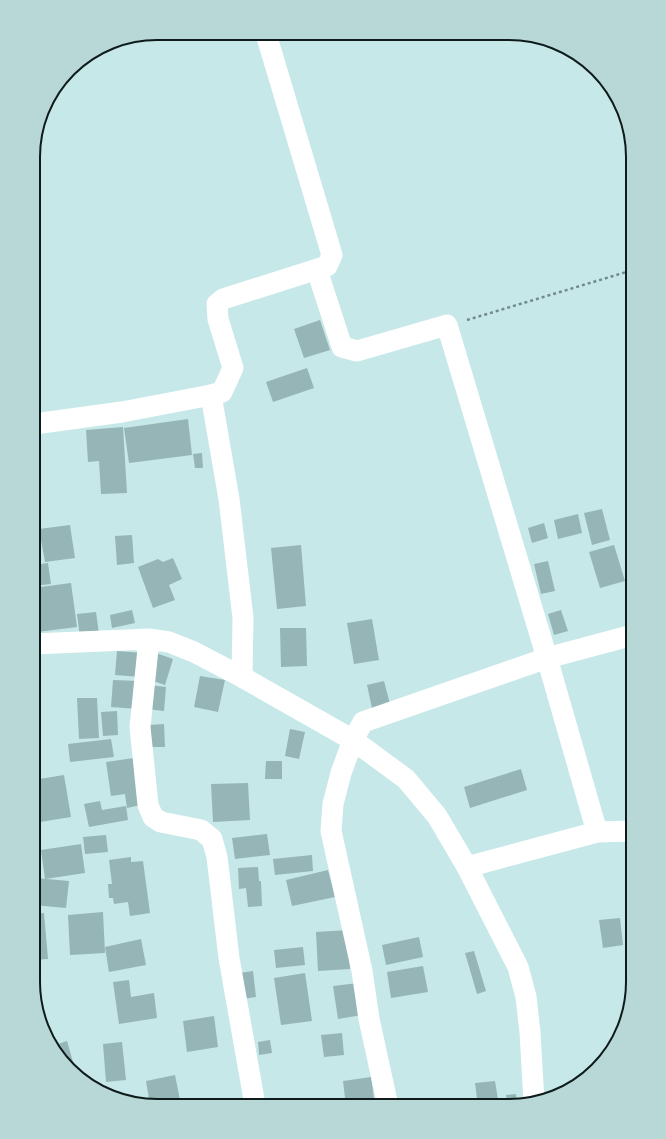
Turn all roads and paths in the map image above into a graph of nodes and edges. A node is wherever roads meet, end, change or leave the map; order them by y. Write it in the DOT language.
graph roads {
  1 [pos="268,40"];
  2 [pos="317,270"];
  3 [pos="626,272"];
  4 [pos="447,325"];
  5 [pos="212,395"];
  6 [pos="40,423"];
  7 [pos="626,637"];
  8 [pos="150,639"];
  9 [pos="40,644"];
  10 [pos="547,658"];
  11 [pos="242,677"];
  12 [pos="353,740"];
  13 [pos="626,831"];
  14 [pos="596,832"];
  15 [pos="467,867"];
  16 [pos="534,1096"];
  17 [pos="254,1099"];
  18 [pos="386,1099"];
  1 -- 2 [label="street"];
  2 -- 4 [label="street"];
  2 -- 5 [label="street"];
  3 -- 4 [label="path"];
  4 -- 10 [label="street"];
  5 -- 6 [label="street"];
  5 -- 11 [label="street"];
  7 -- 10 [label="street"];
  8 -- 9 [label="street"];
  8 -- 11 [label="street"];
  8 -- 17 [label="street"];
  10 -- 12 [label="street"];
  10 -- 14 [label="street"];
  11 -- 12 [label="street"];
  12 -- 15 [label="street"];
  12 -- 18 [label="street"];
  13 -- 14 [label="street"];
  14 -- 15 [label="street"];
  15 -- 16 [label="street"];
}
